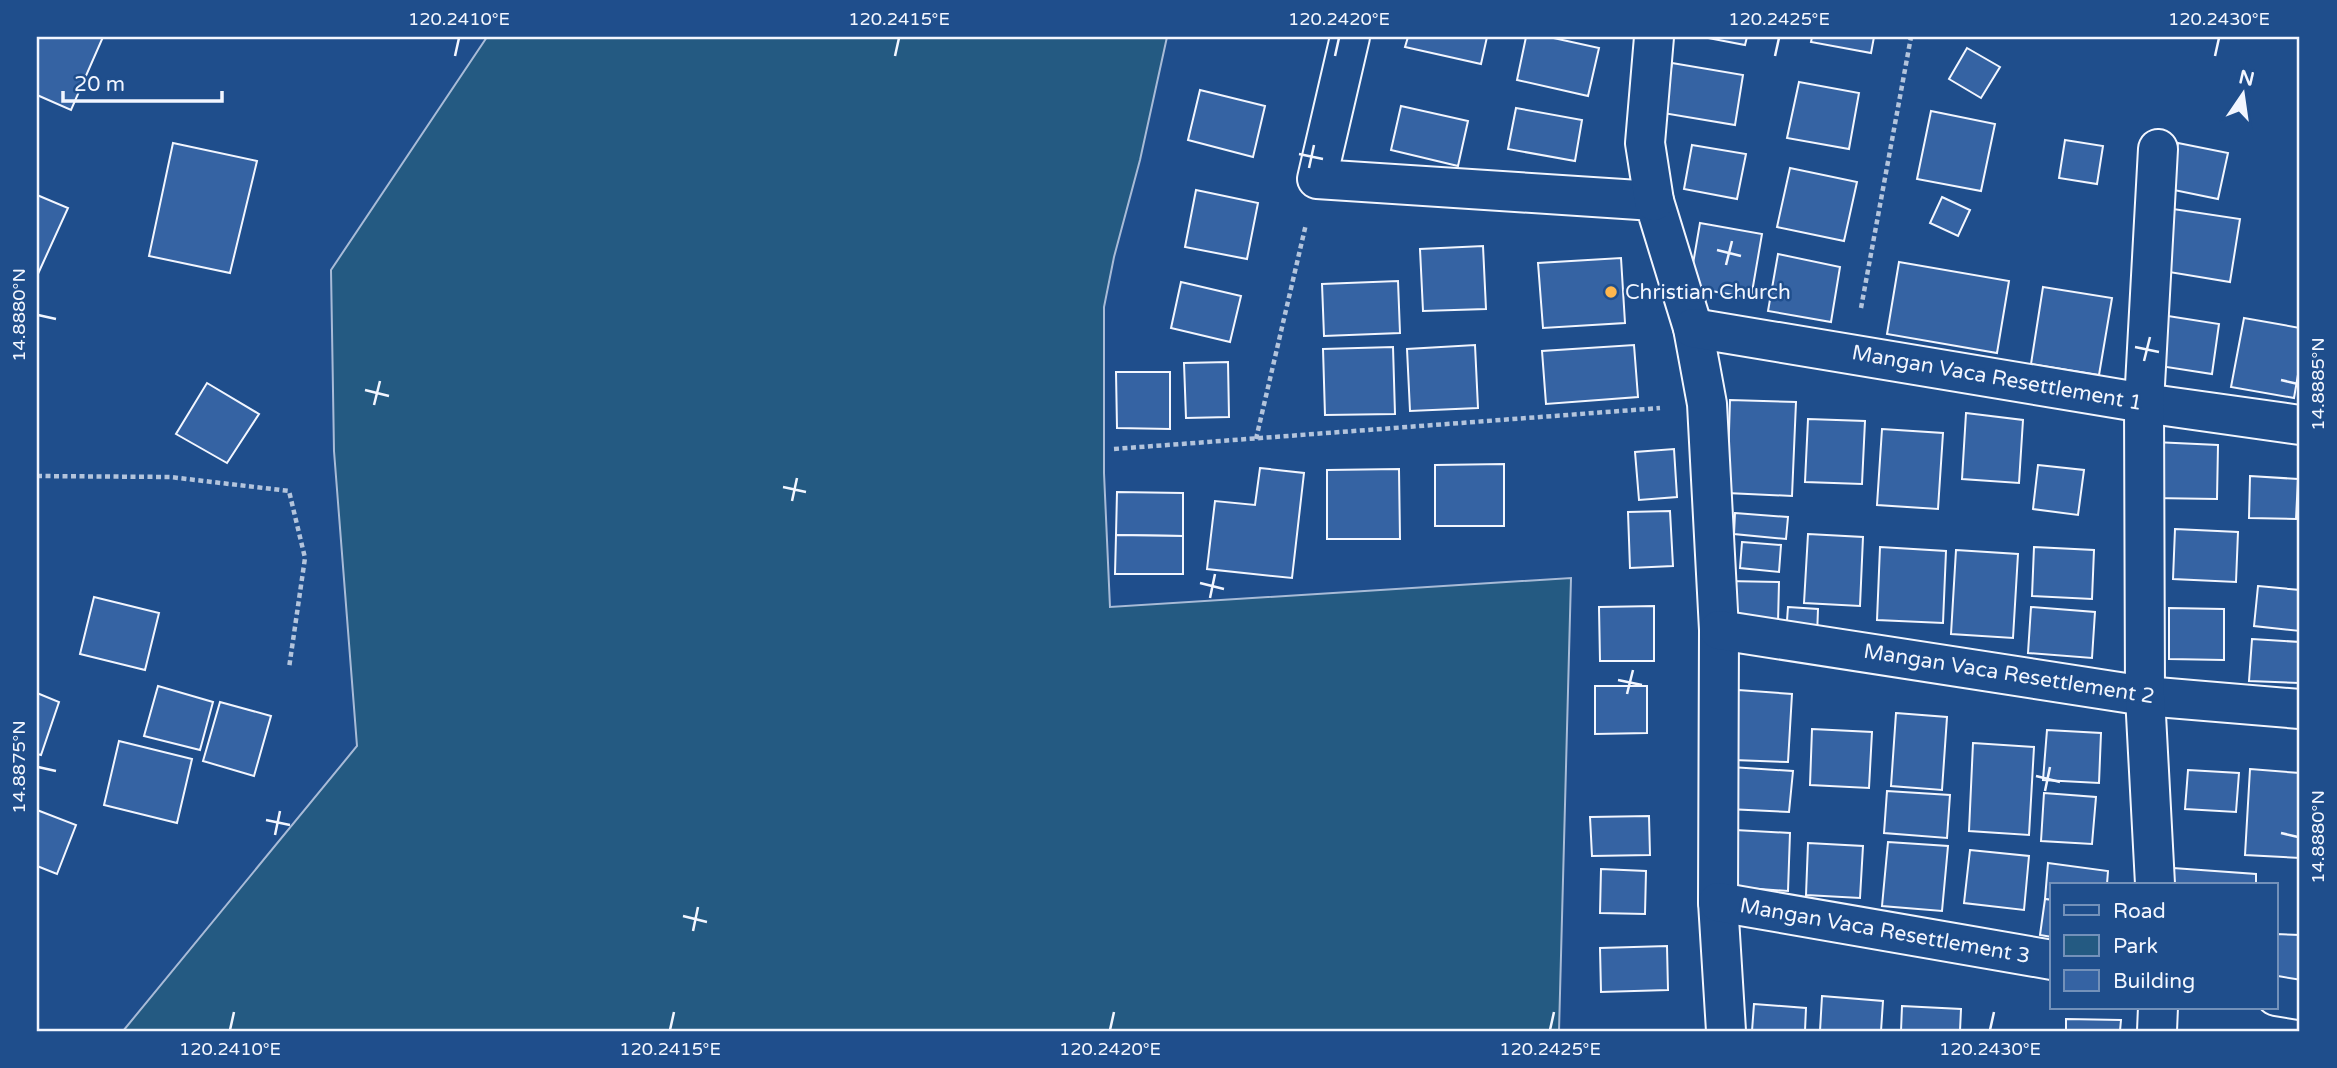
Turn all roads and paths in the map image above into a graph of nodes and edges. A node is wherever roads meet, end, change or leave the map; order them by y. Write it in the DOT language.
graph roads {
  1 [pos="1350,37"];
  2 [pos="1654,37"];
  3 [pos="1912,37"];
  4 [pos="2158,149"];
  5 [pos="1317,178"];
  6 [pos="1654,201"];
  7 [pos="1693,328"];
  8 [pos="1852,354"];
  9 [pos="2144,403"];
  10 [pos="1707,404"];
  11 [pos="2300,425"];
  12 [pos="1256,439"];
  13 [pos="1114,449"];
  14 [pos="37,476"];
  15 [pos="1719,630"];
  16 [pos="289,668"];
  17 [pos="2145,695"];
  18 [pos="2300,709"];
  19 [pos="2155,883"];
  20 [pos="1717,902"];
  21 [pos="2050,960"];
  22 [pos="2278,996"];
  23 [pos="2300,1000"];
  24 [pos="2158,1009"];
  25 [pos="1726,1031"];
  26 [pos="2157,1031"];
  1 -- 5 [label="street"];
  2 -- 6 [label="street"];
  3 -- 8 [label="path"];
  4 -- 9 [label="street"];
  5 -- 6 [label="street"];
  5 -- 12 [label="path"];
  6 -- 7 [label="street"];
  7 -- 8 [label="street, Mangan Vaca Resettlement 1"];
  7 -- 10 [label="street"];
  8 -- 9 [label="street, Mangan Vaca Resettlement 1"];
  9 -- 11 [label="street, Mangan Vaca Resettlement 1"];
  9 -- 17 [label="street"];
  10 -- 12 [label="path"];
  10 -- 15 [label="street"];
  12 -- 13 [label="path"];
  14 -- 16 [label="path"];
  15 -- 17 [label="street, Mangan Vaca Resettlement 2"];
  15 -- 20 [label="street"];
  17 -- 18 [label="street, Mangan Vaca Resettlement 2"];
  17 -- 19 [label="street"];
  20 -- 21 [label="street, Mangan Vaca Resettlement 3"];
  20 -- 25 [label="street"];
  22 -- 23 [label="street"];
  24 -- 26 [label="street"];
}
